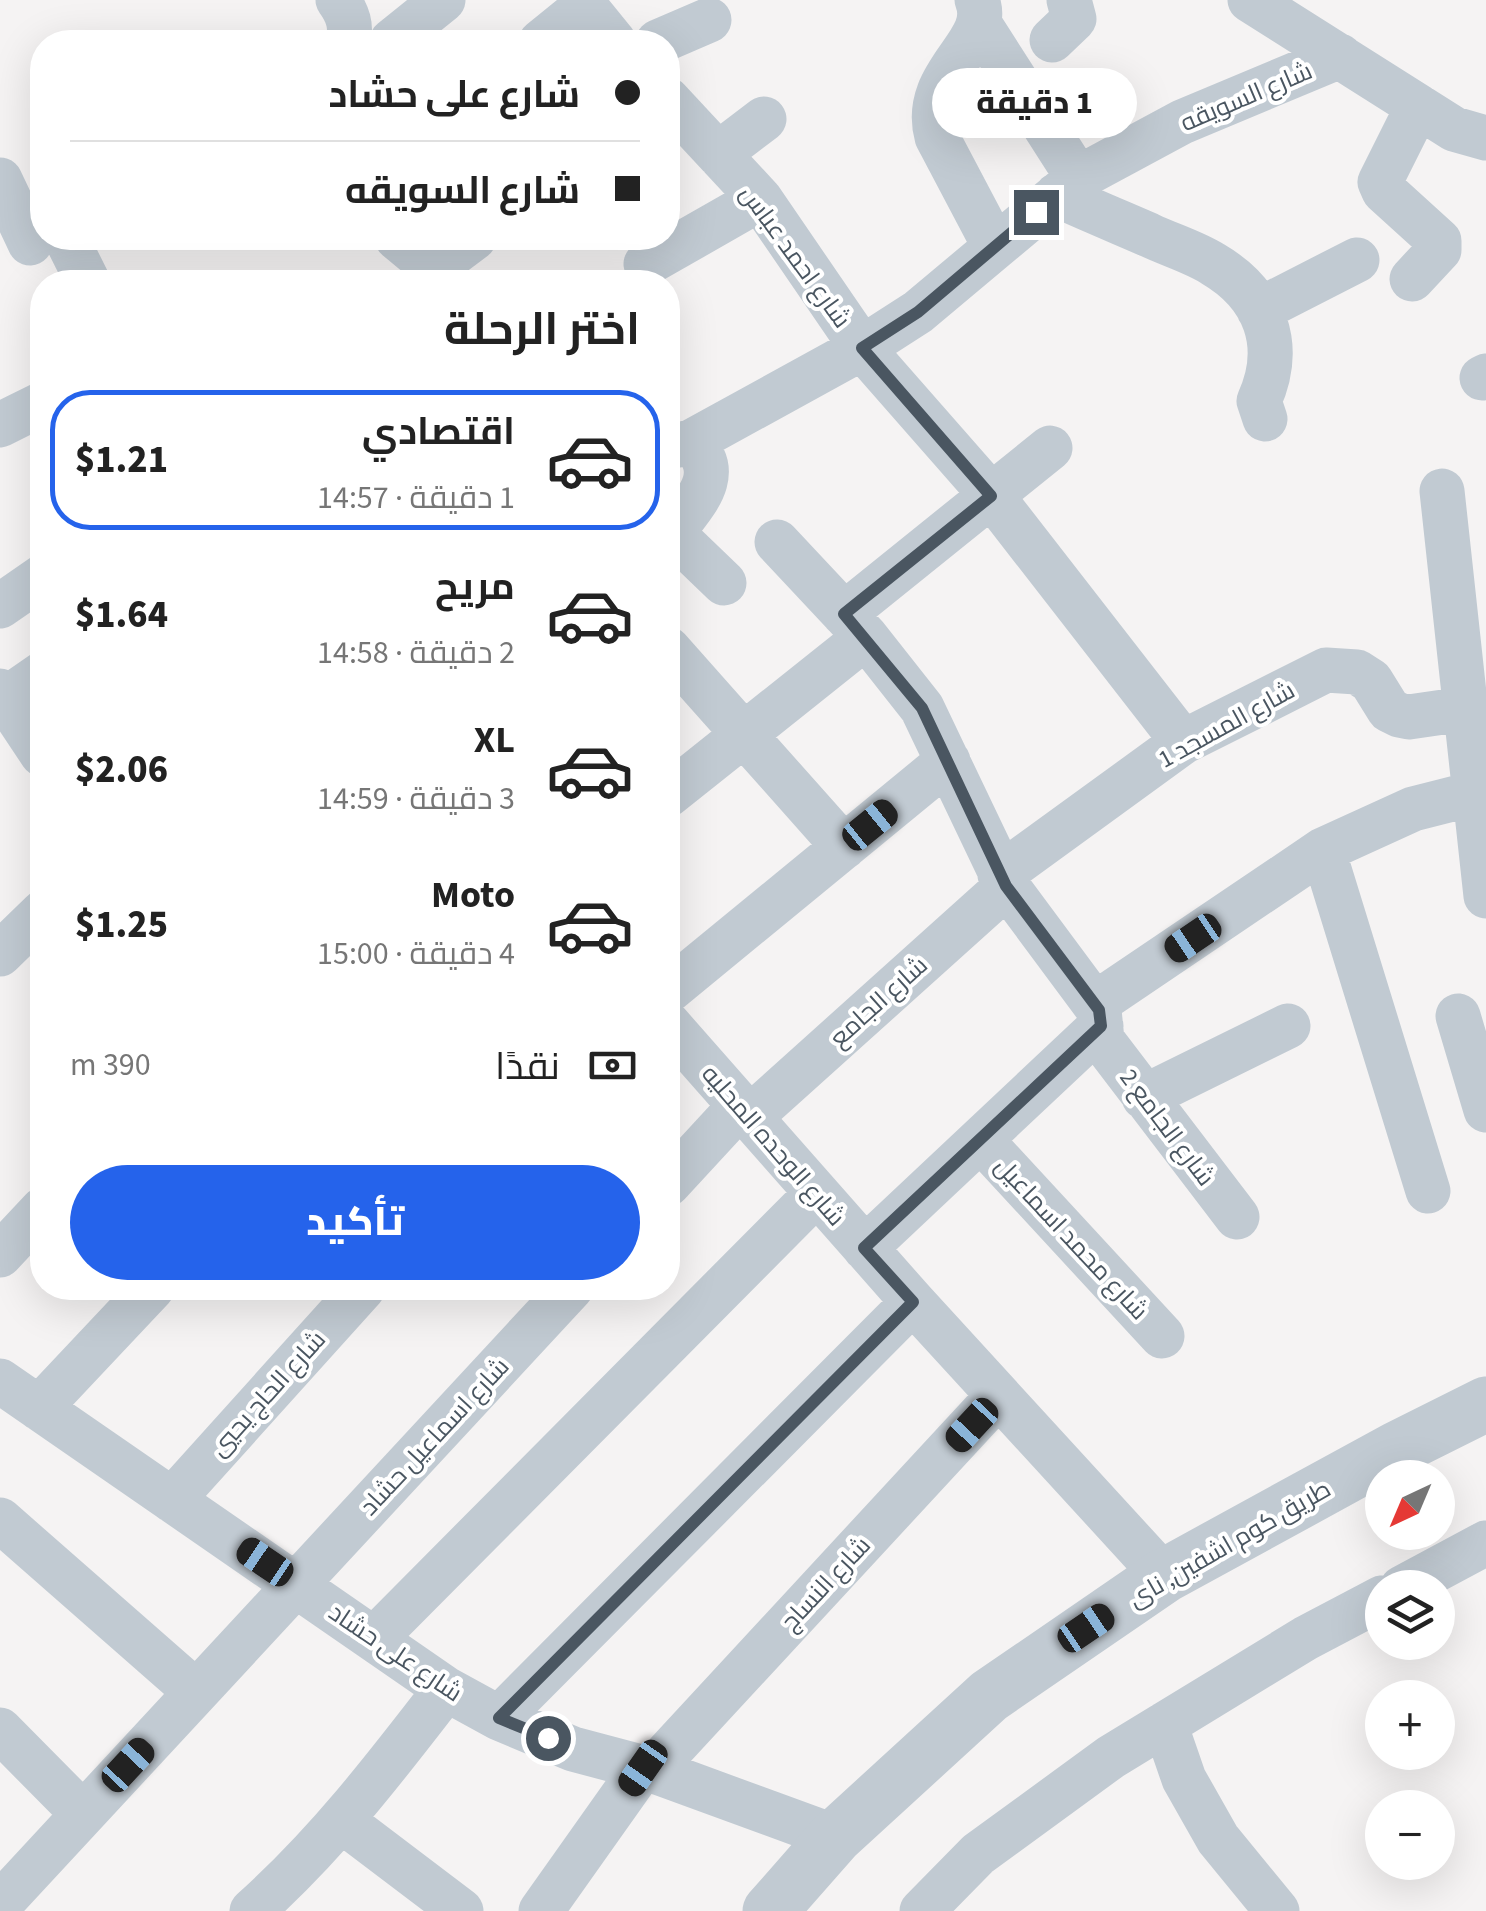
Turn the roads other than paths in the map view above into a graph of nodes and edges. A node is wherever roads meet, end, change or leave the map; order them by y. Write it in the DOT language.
graph roads {
  1 [pos="339,0"];
  2 [pos="441,0"];
  3 [pos="1250,0"];
  4 [pos="979,12"];
  5 [pos="709,20"];
  6 [pos="354,30"];
  7 [pos="390,30"];
  8 [pos="680,33"];
  9 [pos="1340,56"];
  10 [pos="1418,106"];
  11 [pos="680,113"];
  12 [pos="764,118"];
  13 [pos="1485,136"];
  14 [pos="718,154"];
  15 [pos="0,180"];
  16 [pos="1068,186"];
  17 [pos="760,200"];
  18 [pos="30,237"];
  19 [pos="680,245"];
  20 [pos="995,247"];
  21 [pos="41,250"];
  22 [pos="412,250"];
  23 [pos="464,250"];
  24 [pos="671,250"];
  25 [pos="1358,260"];
  26 [pos="646,264"];
  27 [pos="70,270"];
  28 [pos="436,270"];
  29 [pos="446,270"];
  30 [pos="1412,279"];
  31 [pos="1259,310"];
  32 [pos="862,348"];
  33 [pos="30,410"];
  34 [pos="1265,420"];
  35 [pos="0,425"];
  36 [pos="680,441"];
  37 [pos="680,443"];
  38 [pos="1050,448"];
  39 [pos="1442,491"];
  40 [pos="991,496"];
  41 [pos="680,522"];
  42 [pos="778,542"];
  43 [pos="680,545"];
  44 [pos="724,583"];
  45 [pos="30,585"];
  46 [pos="0,606"];
  47 [pos="855,626"];
  48 [pos="680,663"];
  49 [pos="30,681"];
  50 [pos="2,697"];
  51 [pos="1464,709"];
  52 [pos="744,735"];
  53 [pos="30,737"];
  54 [pos="1184,742"];
  55 [pos="948,761"];
  56 [pos="680,786"];
  57 [pos="1472,794"];
  58 [pos="844,847"];
  59 [pos="1324,850"];
  60 [pos="1003,880"];
  61 [pos="1486,896"];
  62 [pos="30,925"];
  63 [pos="0,954"];
  64 [pos="680,981"];
  65 [pos="1098,1015"];
  66 [pos="1458,1016"];
  67 [pos="1288,1026"];
  68 [pos="680,1038"];
  69 [pos="1144,1098"];
  70 [pos="1486,1110"];
  71 [pos="745,1111"];
  72 [pos="982,1140"];
  73 [pos="680,1173"];
  74 [pos="1428,1191"];
  75 [pos="816,1194"];
  76 [pos="1237,1217"];
  77 [pos="30,1223"];
  78 [pos="864,1248"];
  79 [pos="0,1255"];
  80 [pos="141,1300"];
  81 [pos="352,1300"];
  82 [pos="560,1300"];
  83 [pos="913,1302"];
  84 [pos="1162,1336"];
  85 [pos="0,1381"];
  86 [pos="998,1396"];
  87 [pos="1486,1404"];
  88 [pos="40,1408"];
  89 [pos="172,1500"];
  90 [pos="0,1520"];
  91 [pos="1486,1543"];
  92 [pos="1436,1570"];
  93 [pos="1164,1576"];
  94 [pos="296,1584"];
  95 [pos="1365,1607"];
  96 [pos="374,1639"];
  97 [pos="446,1689"];
  98 [pos="196,1692"];
  99 [pos="499,1718"];
  100 [pos="1165,1724"];
  101 [pos="0,1730"];
  102 [pos="648,1769"];
  103 [pos="83,1814"];
  104 [pos="341,1820"];
  105 [pos="835,1837"];
  106 [pos="0,1904"];
  107 [pos="252,1911"];
  108 [pos="461,1911"];
  109 [pos="541,1911"];
  110 [pos="770,1911"];
  111 [pos="922,1911"];
  112 [pos="1277,1911"];
  1 -- 6 [label="street"];
  2 -- 7 [label="street"];
  3 -- 9 [label="street"];
  4 -- 16 [label="street"];
  4 -- 20 [label="street"];
  5 -- 8 [label="street"];
  9 -- 10 [label="street"];
  9 -- 16 [label="street, شارع السويقه"];
  10 -- 13 [label="street"];
  10 -- 30 [label="street"];
  11 -- 14 [label="street, شارع احمد عباس"];
  12 -- 14 [label="street"];
  14 -- 17 [label="street, شارع احمد عباس"];
  15 -- 18 [label="street"];
  16 -- 20 [label="street, شارع السويقه"];
  16 -- 31 [label="street"];
  17 -- 19 [label="street"];
  17 -- 32 [label="street, شارع احمد عباس"];
  20 -- 32 [label="street, شارع السويقه"];
  21 -- 27 [label="street"];
  22 -- 28 [label="street"];
  23 -- 29 [label="street"];
  24 -- 26 [label="street"];
  25 -- 31 [label="street"];
  31 -- 34 [label="street"];
  32 -- 36 [label="street, شارع السويقه"];
  32 -- 40 [label="street, شارع احمد عباس"];
  33 -- 35 [label="street"];
  37 -- 41 [label="street"];
  38 -- 40 [label="street"];
  39 -- 51 [label="street"];
  40 -- 47 [label="street"];
  40 -- 54 [label="street, شارع احمد عباس"];
  42 -- 47 [label="street, شارع الجامع 2"];
  43 -- 44 [label="street"];
  45 -- 46 [label="street"];
  47 -- 52 [label="street"];
  47 -- 55 [label="street, شارع الجامع 2"];
  48 -- 52 [label="street"];
  49 -- 50 [label="street"];
  50 -- 53 [label="street"];
  51 -- 54 [label="street, شارع المسجد 1"];
  51 -- 57 [label="street"];
  52 -- 56 [label="street"];
  52 -- 58 [label="street"];
  54 -- 60 [label="street, شارع المسجد 1"];
  55 -- 58 [label="street"];
  55 -- 60 [label="street, شارع الجامع 2"];
  57 -- 59 [label="street"];
  57 -- 61 [label="street"];
  58 -- 64 [label="street"];
  59 -- 65 [label="street"];
  59 -- 74 [label="street"];
  60 -- 65 [label="street, شارع الجامع 2"];
  60 -- 71 [label="street, شارع الجامع"];
  62 -- 63 [label="street"];
  65 -- 69 [label="street, شارع الجامع 2"];
  65 -- 72 [label="street"];
  66 -- 70 [label="street"];
  67 -- 69 [label="street"];
  68 -- 71 [label="street, شارع الوحده المحليه"];
  69 -- 76 [label="street, شارع الجامع 2"];
  71 -- 73 [label="street"];
  71 -- 75 [label="street, شارع الوحده المحليه"];
  72 -- 78 [label="street"];
  72 -- 84 [label="street, شارع محمد اسماعيل"];
  75 -- 78 [label="street, شارع الوحده المحليه"];
  75 -- 96 [label="street"];
  77 -- 79 [label="street"];
  78 -- 83 [label="street, شارع الوحده المحليه"];
  80 -- 88 [label="street"];
  81 -- 89 [label="street, شارع الحاج يحيي"];
  82 -- 94 [label="street, شارع اسماعيل حشاد"];
  83 -- 86 [label="street, شارع الوحده المحليه"];
  83 -- 99 [label="street"];
  85 -- 88 [label="street, شارع على حشاد"];
  86 -- 93 [label="street, شارع الوحده المحليه"];
  86 -- 102 [label="street, شارع النساج"];
  87 -- 93 [label="street, طريق كوم اشفين, ناى"];
  88 -- 89 [label="street, شارع على حشاد"];
  89 -- 94 [label="street, شارع على حشاد"];
  90 -- 98 [label="street"];
  91 -- 92 [label="street"];
  93 -- 105 [label="street, طريق كوم اشفين, ناى"];
  94 -- 96 [label="street, شارع على حشاد"];
  94 -- 98 [label="street, شارع اسماعيل حشاد"];
  95 -- 100 [label="street"];
  96 -- 97 [label="street, شارع على حشاد"];
  97 -- 99 [label="street, شارع على حشاد"];
  97 -- 104 [label="street"];
  98 -- 103 [label="street, شارع اسماعيل حشاد"];
  99 -- 102 [label="street, شارع على حشاد"];
  100 -- 111 [label="street"];
  100 -- 112 [label="street"];
  101 -- 103 [label="street"];
  102 -- 105 [label="street, شارع على حشاد"];
  102 -- 109 [label="street, شارع النساج"];
  103 -- 106 [label="street, شارع اسماعيل حشاد"];
  104 -- 107 [label="street"];
  104 -- 108 [label="street"];
  105 -- 110 [label="street, طريق كوم اشفين, ناى"];
}
